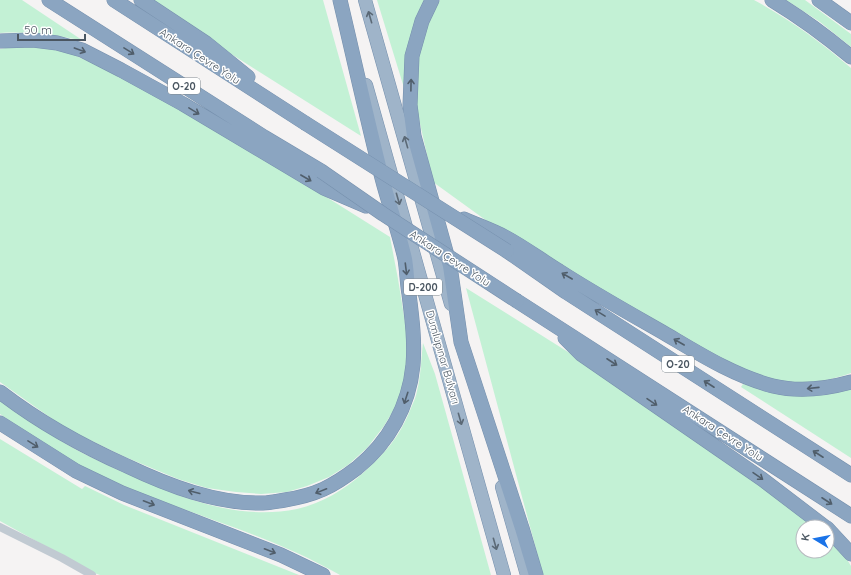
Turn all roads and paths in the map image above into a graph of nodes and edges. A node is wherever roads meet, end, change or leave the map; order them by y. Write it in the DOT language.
graph roads {
  1 [pos="49,0"];
  2 [pos="114,0"];
  3 [pos="141,0"];
  4 [pos="341,0"];
  5 [pos="365,0"];
  6 [pos="432,0"];
  7 [pos="772,0"];
  8 [pos="819,0"];
  9 [pos="851,23"];
  10 [pos="0,41"];
  11 [pos="851,57"];
  12 [pos="305,123"];
  13 [pos="440,208"];
  14 [pos="383,214"];
  15 [pos="545,318"];
  16 [pos="461,342"];
  17 [pos="851,382"];
  18 [pos="0,392"];
  19 [pos="0,423"];
  20 [pos="851,476"];
  21 [pos="851,516"];
  22 [pos="814,519"];
  23 [pos="0,527"];
  24 [pos="835,537"];
  25 [pos="851,554"];
  26 [pos="92,575"];
  27 [pos="322,575"];
  28 [pos="504,575"];
  29 [pos="527,575"];
  30 [pos="536,575"];
  1 -- 14 [label="highway, Ankara Çevre Yolu / O-20, one-way, bridge"];
  2 -- 12 [label="highway, Ankara Çevre Yolu / O-20"];
  3 -- 12 [label="highway"];
  4 -- 18 [label="highway, one-way"];
  4 -- 28 [label="highway, Dumlupınar Bulvarı / D-200, one-way"];
  16 -- 5 [label="highway, Dumlupınar Bulvarı / D-200, one-way"];
  16 -- 6 [label="highway, one-way"];
  7 -- 11 [label="highway"];
  8 -- 9 [label="highway"];
  10 -- 14 [label="highway, one-way, bridge"];
  12 -- 13 [label="highway, Ankara Çevre Yolu / O-20, bridge"];
  17 -- 13 [label="highway, one-way, bridge"];
  20 -- 13 [label="highway, Ankara Çevre Yolu / O-20, one-way, bridge"];
  14 -- 15 [label="highway, Ankara Çevre Yolu / O-20, bridge"];
  15 -- 21 [label="highway, Ankara Çevre Yolu / O-20, one-way"];
  15 -- 22 [label="highway, one-way"];
  16 -- 29 [label="highway, Dumlupınar Bulvarı / D-200"];
  16 -- 30 [label="highway"];
  19 -- 27 [label="highway, one-way"];
  23 -- 26 [label="street"];
  24 -- 25 [label="highway"];
}
